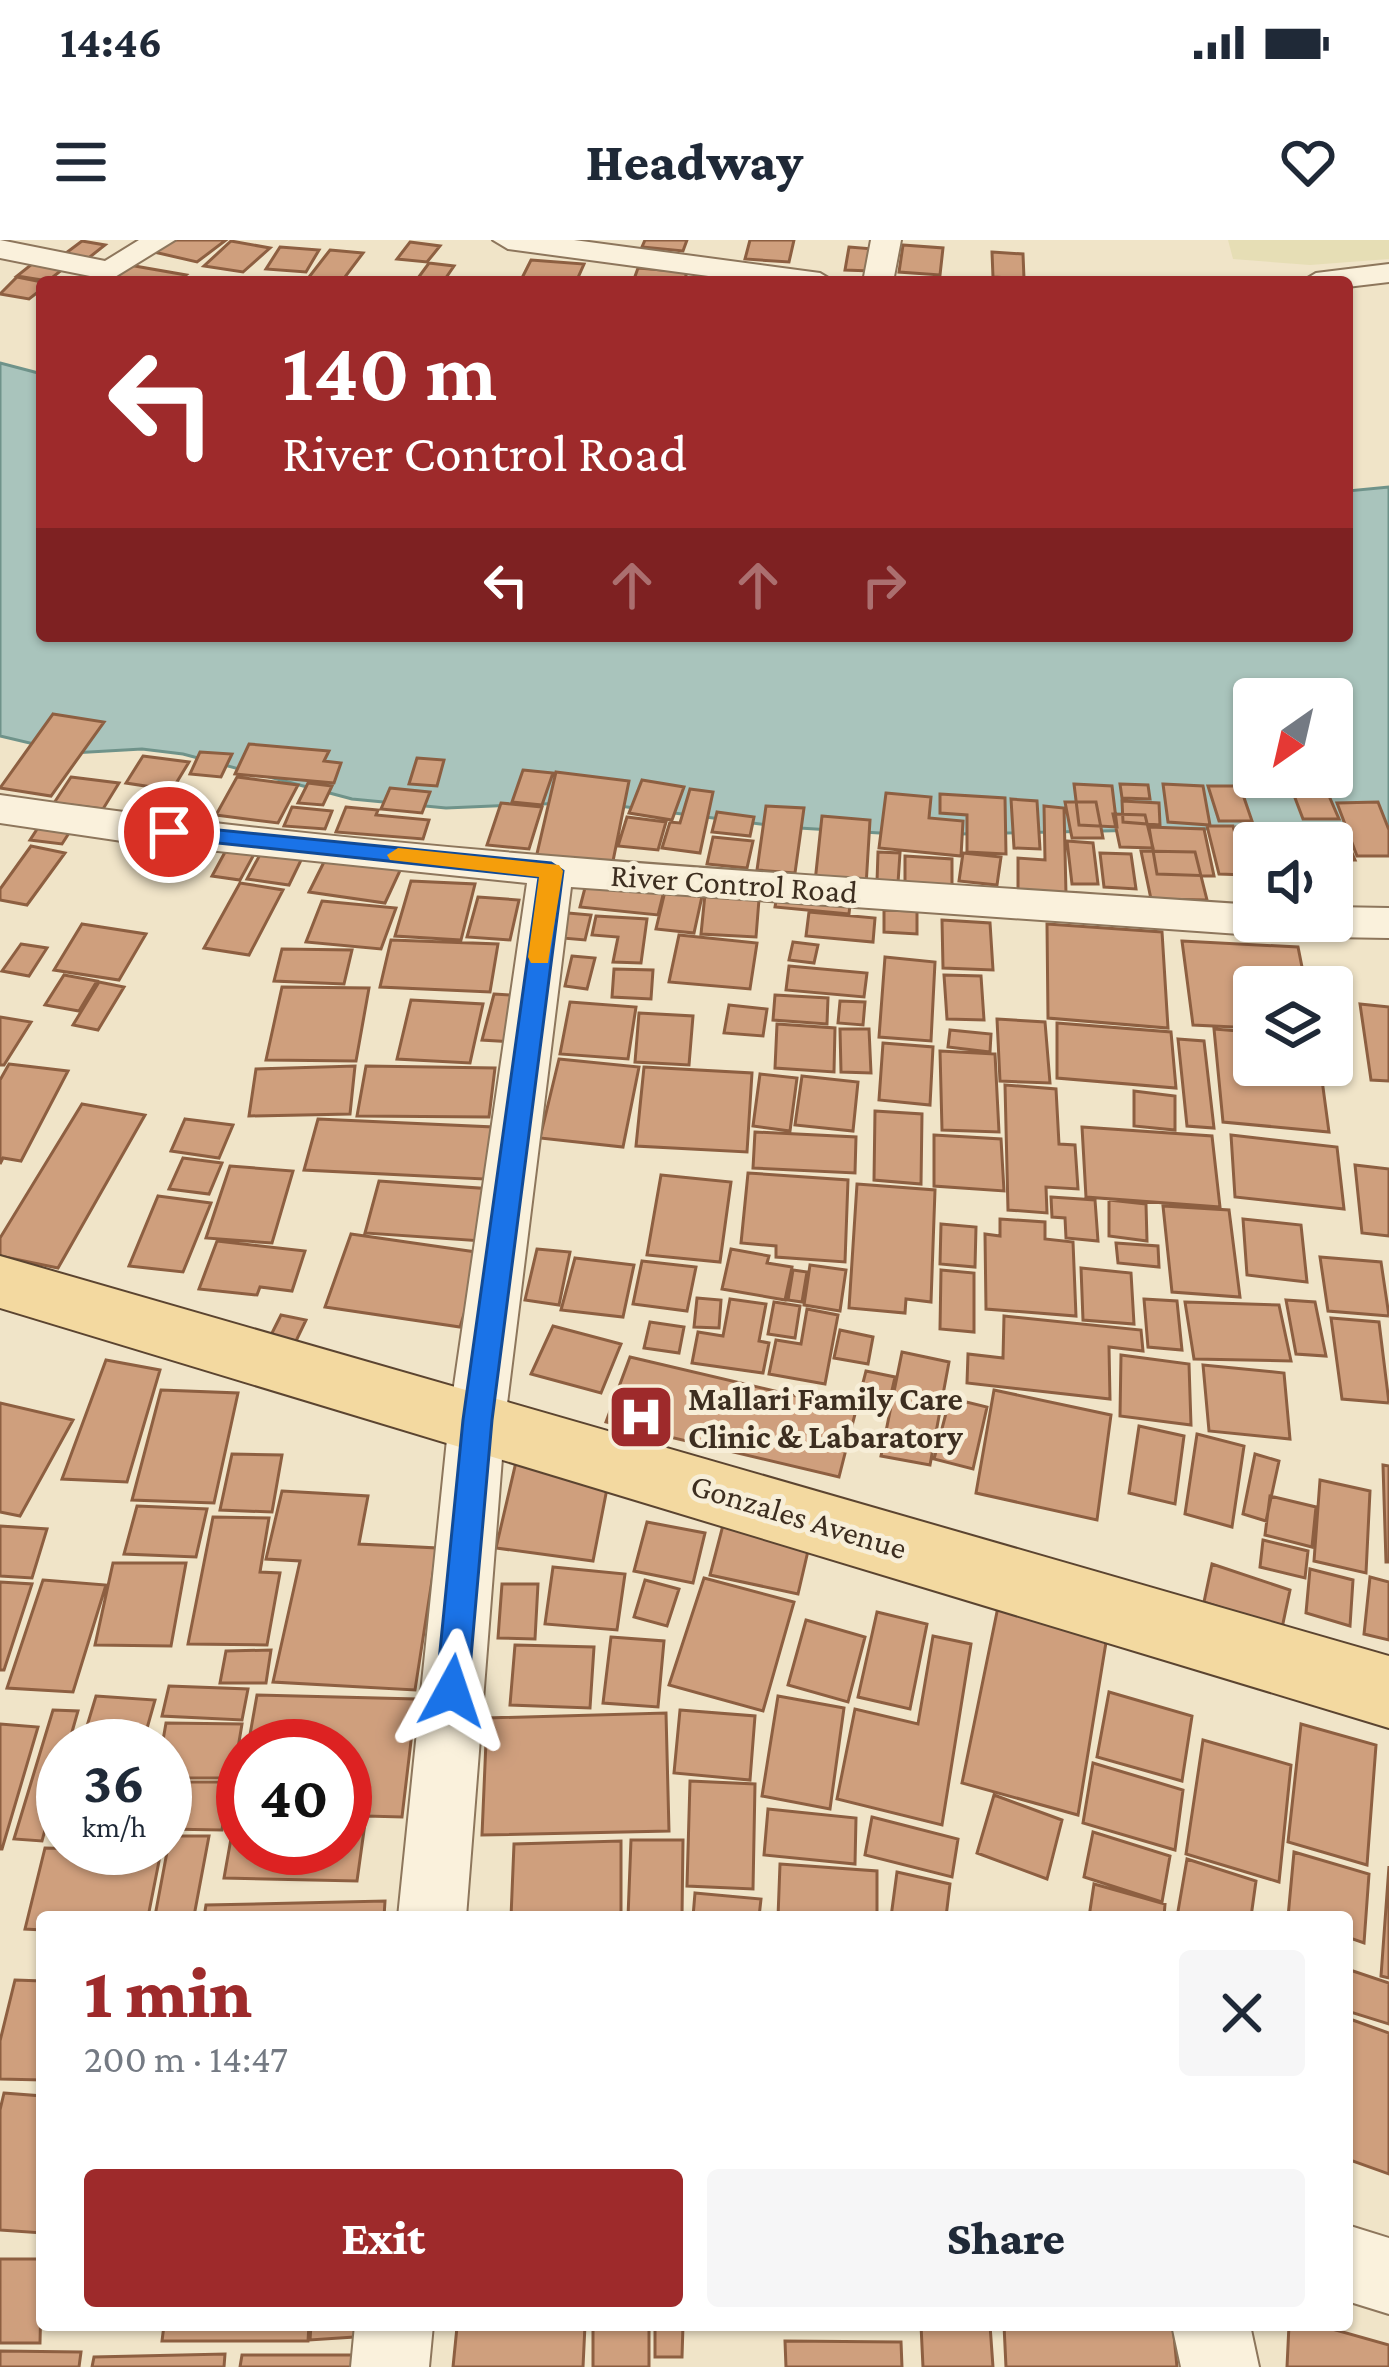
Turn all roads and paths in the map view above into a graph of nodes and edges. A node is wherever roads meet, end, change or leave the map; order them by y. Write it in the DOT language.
graph roads {
  1 [pos="160,240"];
  2 [pos="508,240"];
  3 [pos="886,240"];
  4 [pos="0,249"];
  5 [pos="696,254"];
  6 [pos="1389,273"];
  7 [pos="793,276"];
  8 [pos="879,276"];
  9 [pos="1353,277"];
  10 [pos="0,809"];
  11 [pos="551,871"];
  12 [pos="1233,919"];
  13 [pos="1353,922"];
  14 [pos="1389,923"];
  15 [pos="0,1282"];
  16 [pos="477,1420"];
  17 [pos="1389,1692"];
  18 [pos="433,1911"];
  19 [pos="1353,2265"];
  20 [pos="1389,2276"];
  21 [pos="393,2331"];
  22 [pos="1212,2331"];
  23 [pos="390,2367"];
  24 [pos="1220,2367"];
  1 -- 4 [label="street"];
  2 -- 5 [label="street"];
  3 -- 8 [label="street"];
  5 -- 7 [label="street"];
  6 -- 9 [label="street"];
  10 -- 11 [label="street, River Control Road"];
  11 -- 12 [label="street, River Control Road"];
  11 -- 16 [label="street"];
  13 -- 14 [label="street"];
  15 -- 16 [label="main road, Gonzales Avenue"];
  16 -- 17 [label="main road, Gonzales Avenue"];
  16 -- 18 [label="street"];
  19 -- 20 [label="street"];
  21 -- 23 [label="street"];
  22 -- 24 [label="street"];
}
